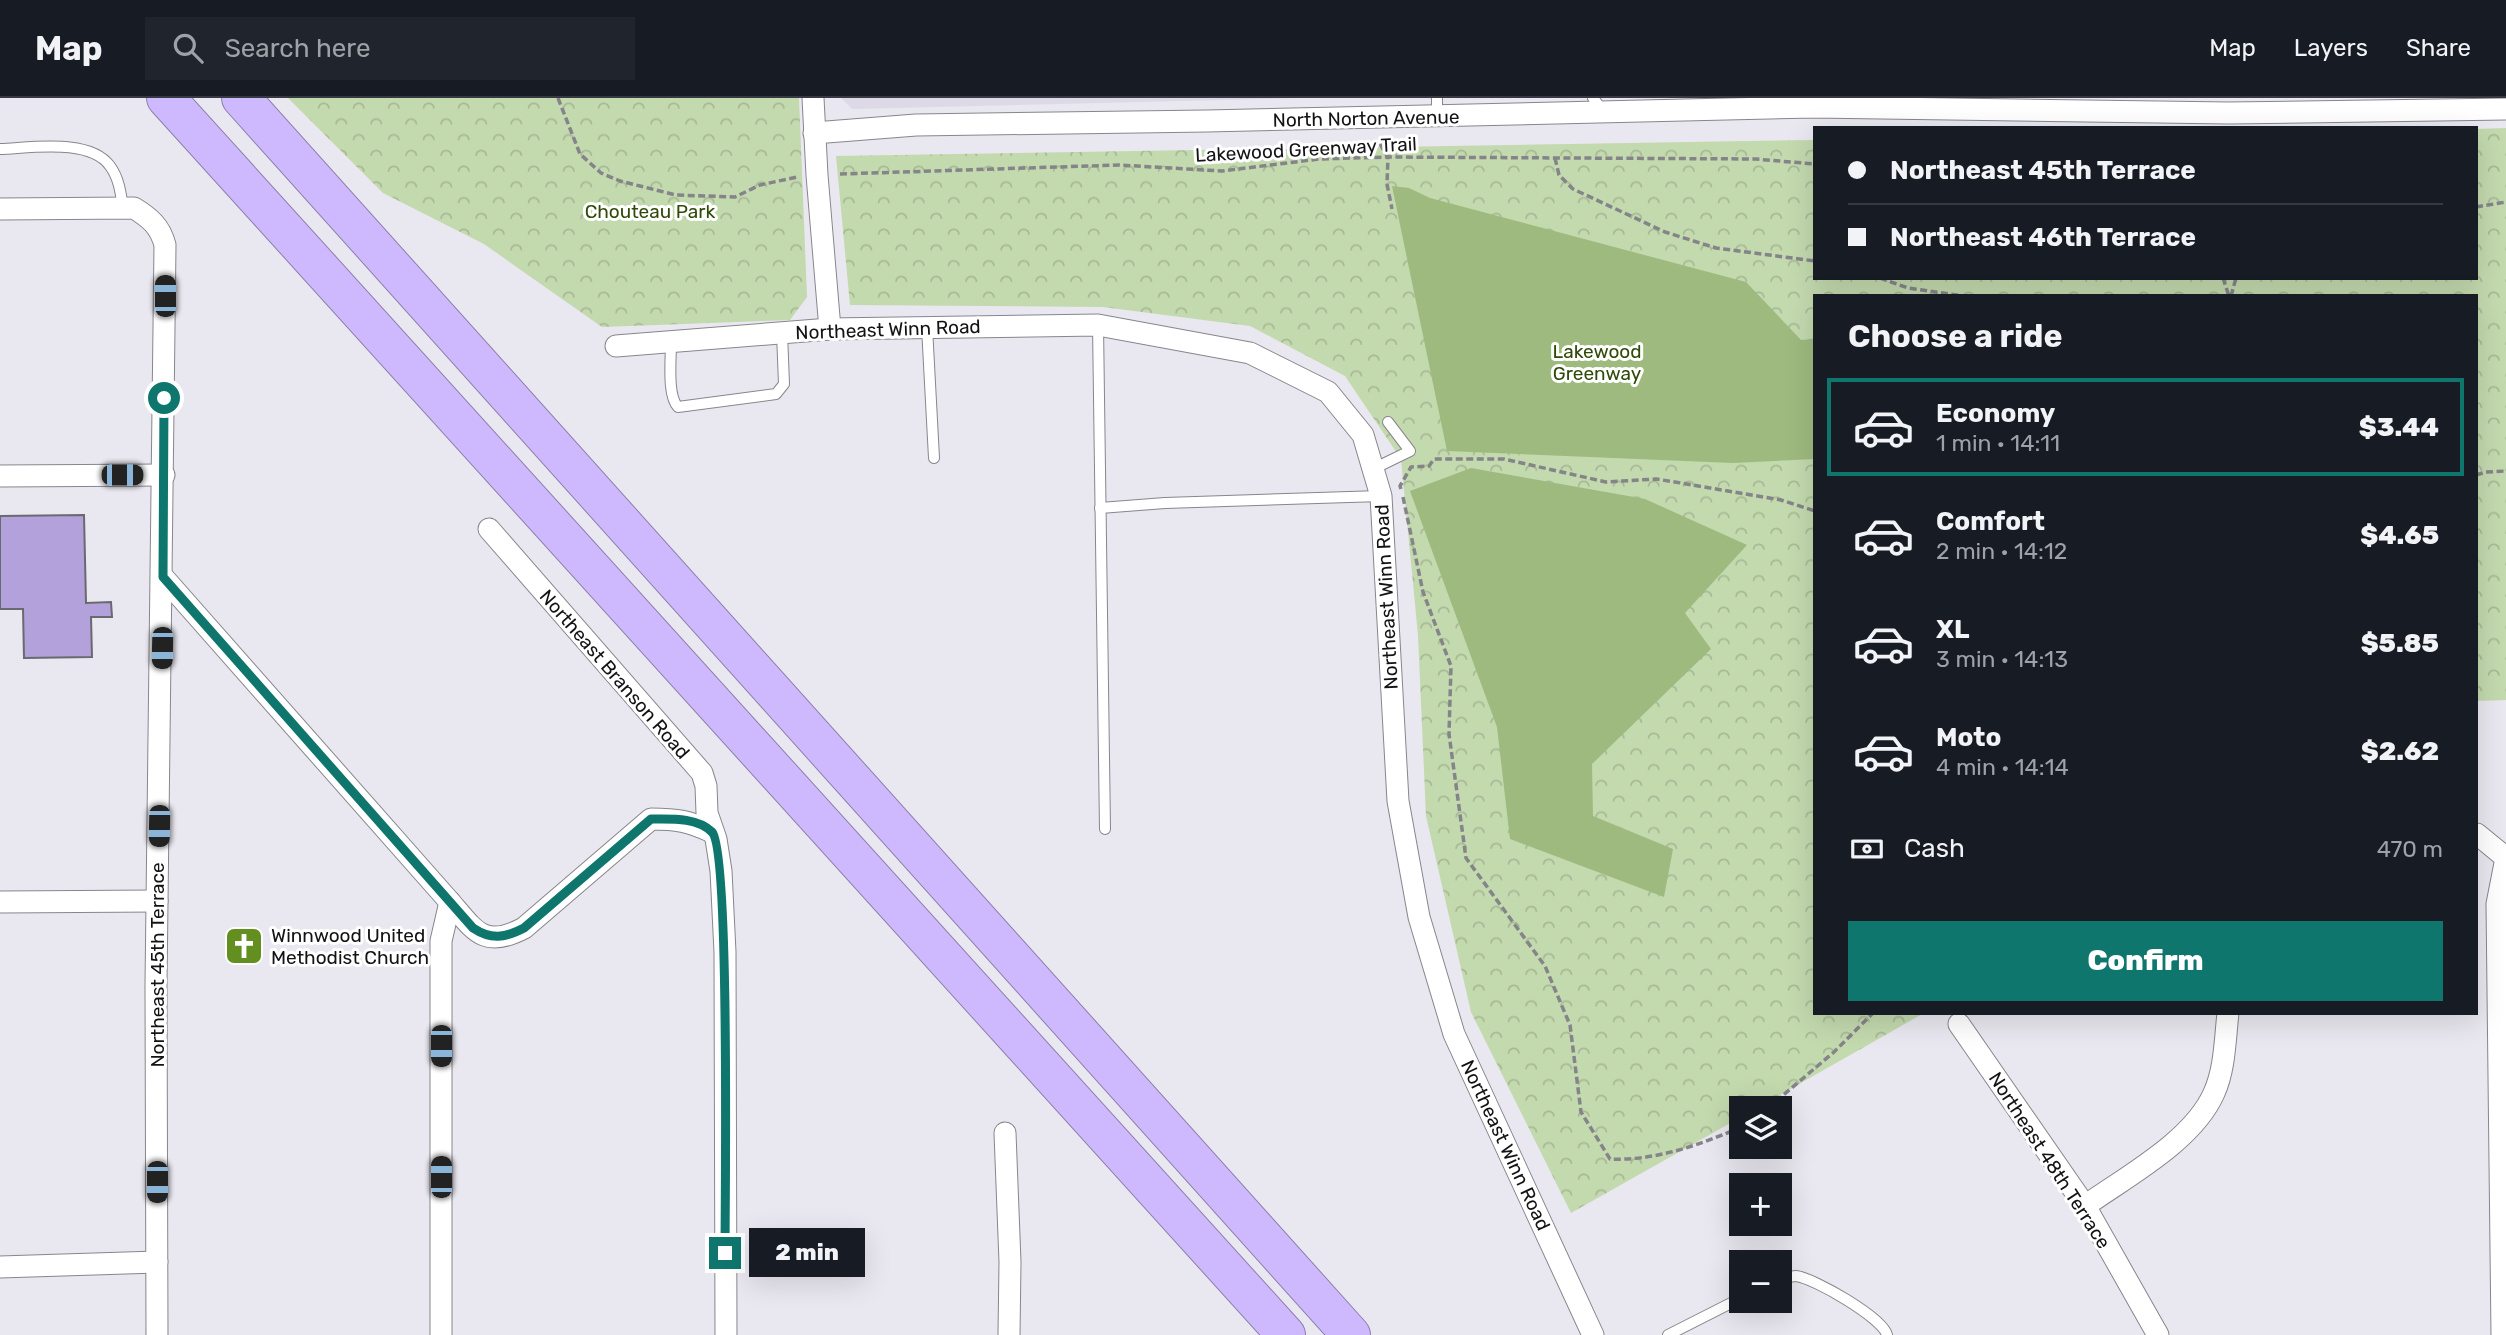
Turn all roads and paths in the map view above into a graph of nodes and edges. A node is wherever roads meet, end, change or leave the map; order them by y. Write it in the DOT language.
graph roads {
  1 [pos="166,98"];
  2 [pos="241,98"];
  3 [pos="558,98"];
  4 [pos="813,98"];
  5 [pos="2056,104"];
  6 [pos="2360,104"];
  7 [pos="1599,105"];
  8 [pos="2165,105"];
  9 [pos="1530,106"];
  10 [pos="1556,106"];
  11 [pos="1437,107"];
  12 [pos="2506,109"];
  13 [pos="814,132"];
  14 [pos="1380,144"];
  15 [pos="0,149"];
  16 [pos="1388,157"];
  17 [pos="1555,158"];
  18 [pos="1813,163"];
  19 [pos="840,174"];
  20 [pos="805,176"];
  21 [pos="2506,202"];
  22 [pos="2478,207"];
  23 [pos="123,208"];
  24 [pos="0,209"];
  25 [pos="1392,209"];
  26 [pos="1813,261"];
  27 [pos="1886,280"];
  28 [pos="1950,294"];
  29 [pos="1098,325"];
  30 [pos="927,327"];
  31 [pos="830,329"];
  32 [pos="782,333"];
  33 [pos="671,343"];
  34 [pos="616,346"];
  35 [pos="1388,422"];
  36 [pos="934,458"];
  37 [pos="1373,469"];
  38 [pos="2506,471"];
  39 [pos="2478,474"];
  40 [pos="164,475"];
  41 [pos="0,476"];
  42 [pos="1381,496"];
  43 [pos="1100,508"];
  44 [pos="1813,510"];
  45 [pos="489,529"];
  46 [pos="163,577"];
  47 [pos="1105,829"];
  48 [pos="712,832"];
  49 [pos="2478,835"];
  50 [pos="2506,858"];
  51 [pos="157,901"];
  52 [pos="0,902"];
  53 [pos="450,902"];
  54 [pos="1871,1015"];
  55 [pos="2228,1015"];
  56 [pos="1959,1024"];
  57 [pos="1783,1096"];
  58 [pos="1729,1132"];
  59 [pos="1005,1133"];
  60 [pos="2085,1206"];
  61 [pos="157,1262"];
  62 [pos="0,1267"];
  63 [pos="1792,1277"];
  64 [pos="1729,1304"];
  65 [pos="1341,1322"];
  66 [pos="157,1335"];
  67 [pos="441,1335"];
  68 [pos="726,1335"];
  69 [pos="1009,1335"];
  70 [pos="1286,1335"];
  71 [pos="1363,1335"];
  72 [pos="1593,1335"];
  73 [pos="1668,1335"];
  74 [pos="1887,1335"];
  75 [pos="2158,1335"];
  76 [pos="2502,1335"];
  1 -- 70 [label="highway"];
  2 -- 65 [label="highway"];
  3 -- 20 [label="path"];
  4 -- 13 [label="street"];
  5 -- 7 [label="street, North Norton Avenue"];
  5 -- 8 [label="street, North Norton Avenue"];
  6 -- 8 [label="street, North Norton Avenue"];
  6 -- 12 [label="street, North Norton Avenue"];
  7 -- 10 [label="street, North Norton Avenue"];
  9 -- 10 [label="street, North Norton Avenue"];
  9 -- 11 [label="street, North Norton Avenue"];
  11 -- 13 [label="street, North Norton Avenue"];
  13 -- 31 [label="street"];
  14 -- 16 [label="path"];
  15 -- 23 [label="lane"];
  16 -- 17 [label="path, Lakewood Greenway Trail"];
  16 -- 19 [label="path, Lakewood Greenway Trail"];
  16 -- 25 [label="path"];
  17 -- 18 [label="path, Lakewood Greenway Trail"];
  17 -- 26 [label="path"];
  21 -- 22 [label="path"];
  23 -- 24 [label="street"];
  23 -- 40 [label="street, Northeast 45th Terrace"];
  27 -- 28 [label="path"];
  29 -- 30 [label="street, Northeast Winn Road"];
  29 -- 37 [label="street, Northeast Winn Road"];
  29 -- 43 [label="lane"];
  30 -- 31 [label="street, Northeast Winn Road"];
  30 -- 36 [label="lane"];
  31 -- 32 [label="street, Northeast Winn Road"];
  32 -- 33 [label="street, Northeast Winn Road"];
  32 -- 33 [label="lane"];
  33 -- 34 [label="street, Northeast Winn Road"];
  35 -- 37 [label="lane"];
  37 -- 42 [label="street, Northeast Winn Road"];
  38 -- 39 [label="path"];
  40 -- 41 [label="street"];
  40 -- 46 [label="street, Northeast 45th Terrace"];
  42 -- 43 [label="lane"];
  42 -- 72 [label="street, Northeast Winn Road"];
  43 -- 47 [label="lane"];
  44 -- 58 [label="path"];
  45 -- 48 [label="street, Northeast Branson Road"];
  46 -- 51 [label="street, Northeast 45th Terrace"];
  46 -- 53 [label="street"];
  48 -- 53 [label="street"];
  48 -- 68 [label="street, Northeast Branson Road"];
  49 -- 50 [label="street"];
  50 -- 76 [label="street"];
  51 -- 52 [label="street"];
  51 -- 61 [label="street, Northeast 45th Terrace"];
  53 -- 67 [label="street"];
  54 -- 57 [label="path"];
  55 -- 60 [label="street"];
  56 -- 60 [label="street, Northeast 48th Terrace"];
  59 -- 69 [label="street"];
  60 -- 75 [label="street, Northeast 48th Terrace"];
  61 -- 62 [label="street"];
  61 -- 66 [label="street, Northeast 45th Terrace"];
  63 -- 74 [label="lane"];
  64 -- 73 [label="lane"];
  65 -- 71 [label="highway"];
}
